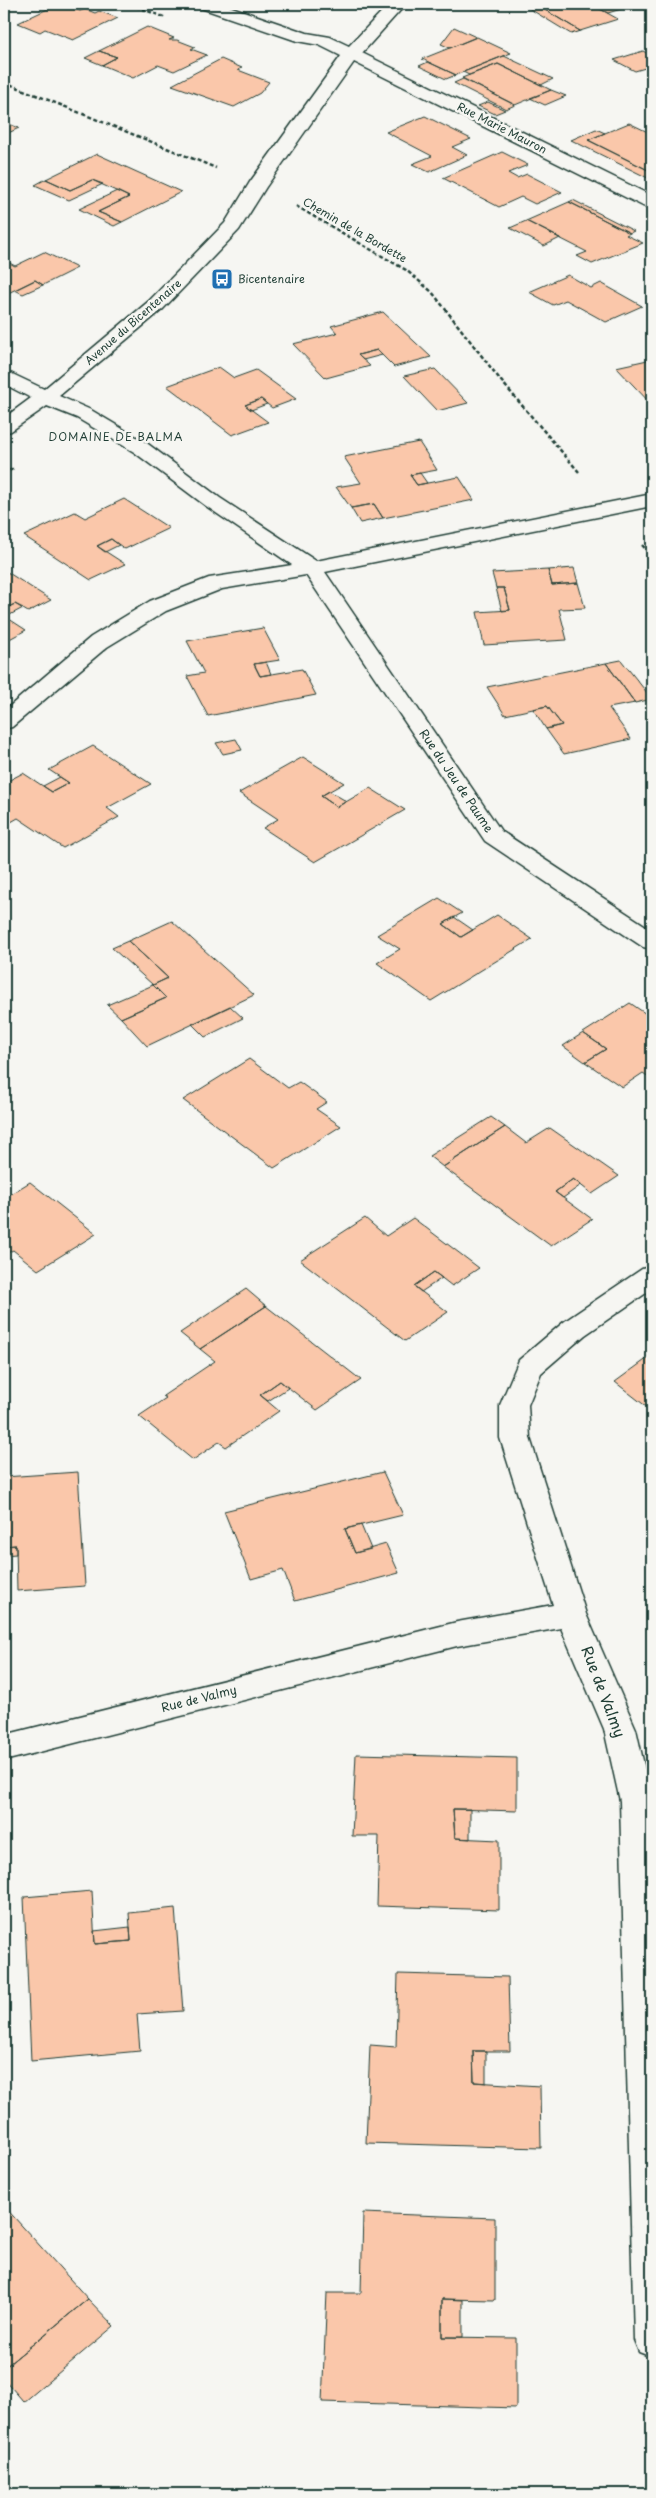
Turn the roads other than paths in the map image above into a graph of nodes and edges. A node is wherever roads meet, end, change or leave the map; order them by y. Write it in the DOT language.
graph roads {
  1 [pos="207,4"];
  2 [pos="398,4"];
  3 [pos="351,54"];
  4 [pos="652,203"];
  5 [pos="4,376"];
  6 [pos="46,397"];
  7 [pos="4,428"];
  8 [pos="652,500"];
  9 [pos="312,568"];
  10 [pos="4,722"];
  11 [pos="652,941"];
  12 [pos="652,1276"];
  13 [pos="572,1614"];
  14 [pos="4,1748"];
  15 [pos="652,2340"];
  1 -- 3 [label="street, Rue Marie Mauron"];
  2 -- 3 [label="street, Avenue du Bicentenaire"];
  3 -- 4 [label="street, Rue Marie Mauron"];
  3 -- 6 [label="street, Avenue du Bicentenaire"];
  5 -- 6 [label="street, Rue du Jeu de Paume"];
  6 -- 7 [label="street, Avenue du Bicentenaire"];
  6 -- 9 [label="street, Rue du Jeu de Paume"];
  8 -- 9 [label="street"];
  9 -- 10 [label="street"];
  9 -- 11 [label="street, Rue du Jeu de Paume"];
  12 -- 13 [label="street, Rue de Valmy"];
  13 -- 14 [label="street, Rue de Valmy"];
  13 -- 15 [label="street, Rue de Valmy"];
}
